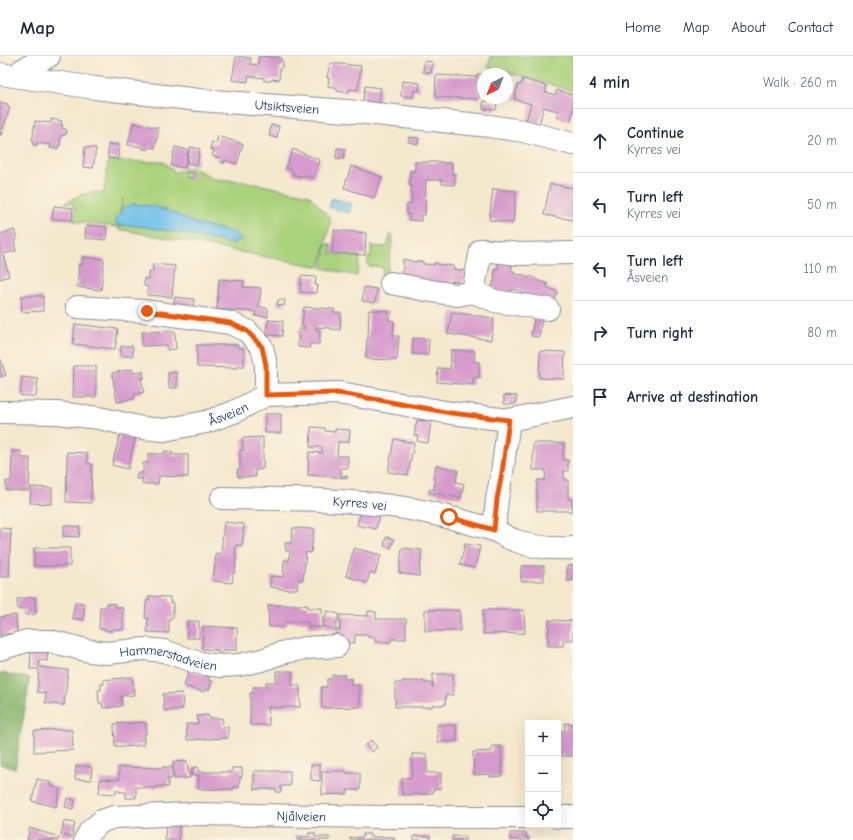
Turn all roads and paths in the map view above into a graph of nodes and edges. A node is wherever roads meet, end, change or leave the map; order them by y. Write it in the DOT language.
graph roads {
  1 [pos="49,56"];
  2 [pos="0,74"];
  3 [pos="21,77"];
  4 [pos="573,144"];
  5 [pos="573,253"];
  6 [pos="391,283"];
  7 [pos="473,292"];
  8 [pos="77,306"];
  9 [pos="548,309"];
  10 [pos="266,395"];
  11 [pos="573,407"];
  12 [pos="0,412"];
  13 [pos="509,420"];
  14 [pos="222,498"];
  15 [pos="494,530"];
  16 [pos="573,548"];
  17 [pos="337,646"];
  18 [pos="0,649"];
  19 [pos="525,817"];
  20 [pos="561,817"];
  21 [pos="573,817"];
  22 [pos="85,840"];
  1 -- 3 [label="street"];
  2 -- 3 [label="street, Utsiktsveien"];
  3 -- 4 [label="street, Utsiktsveien"];
  5 -- 7 [label="street"];
  6 -- 7 [label="street"];
  7 -- 9 [label="street"];
  8 -- 10 [label="street"];
  10 -- 12 [label="street, Åsveien"];
  10 -- 13 [label="street, Åsveien"];
  11 -- 13 [label="street, Åsveien"];
  13 -- 15 [label="street"];
  14 -- 15 [label="street, Kyrres vei"];
  15 -- 16 [label="street, Kyrres vei"];
  17 -- 18 [label="street, Hammerstadveien"];
  19 -- 22 [label="street, Njålveien"];
  20 -- 21 [label="street"];
}
